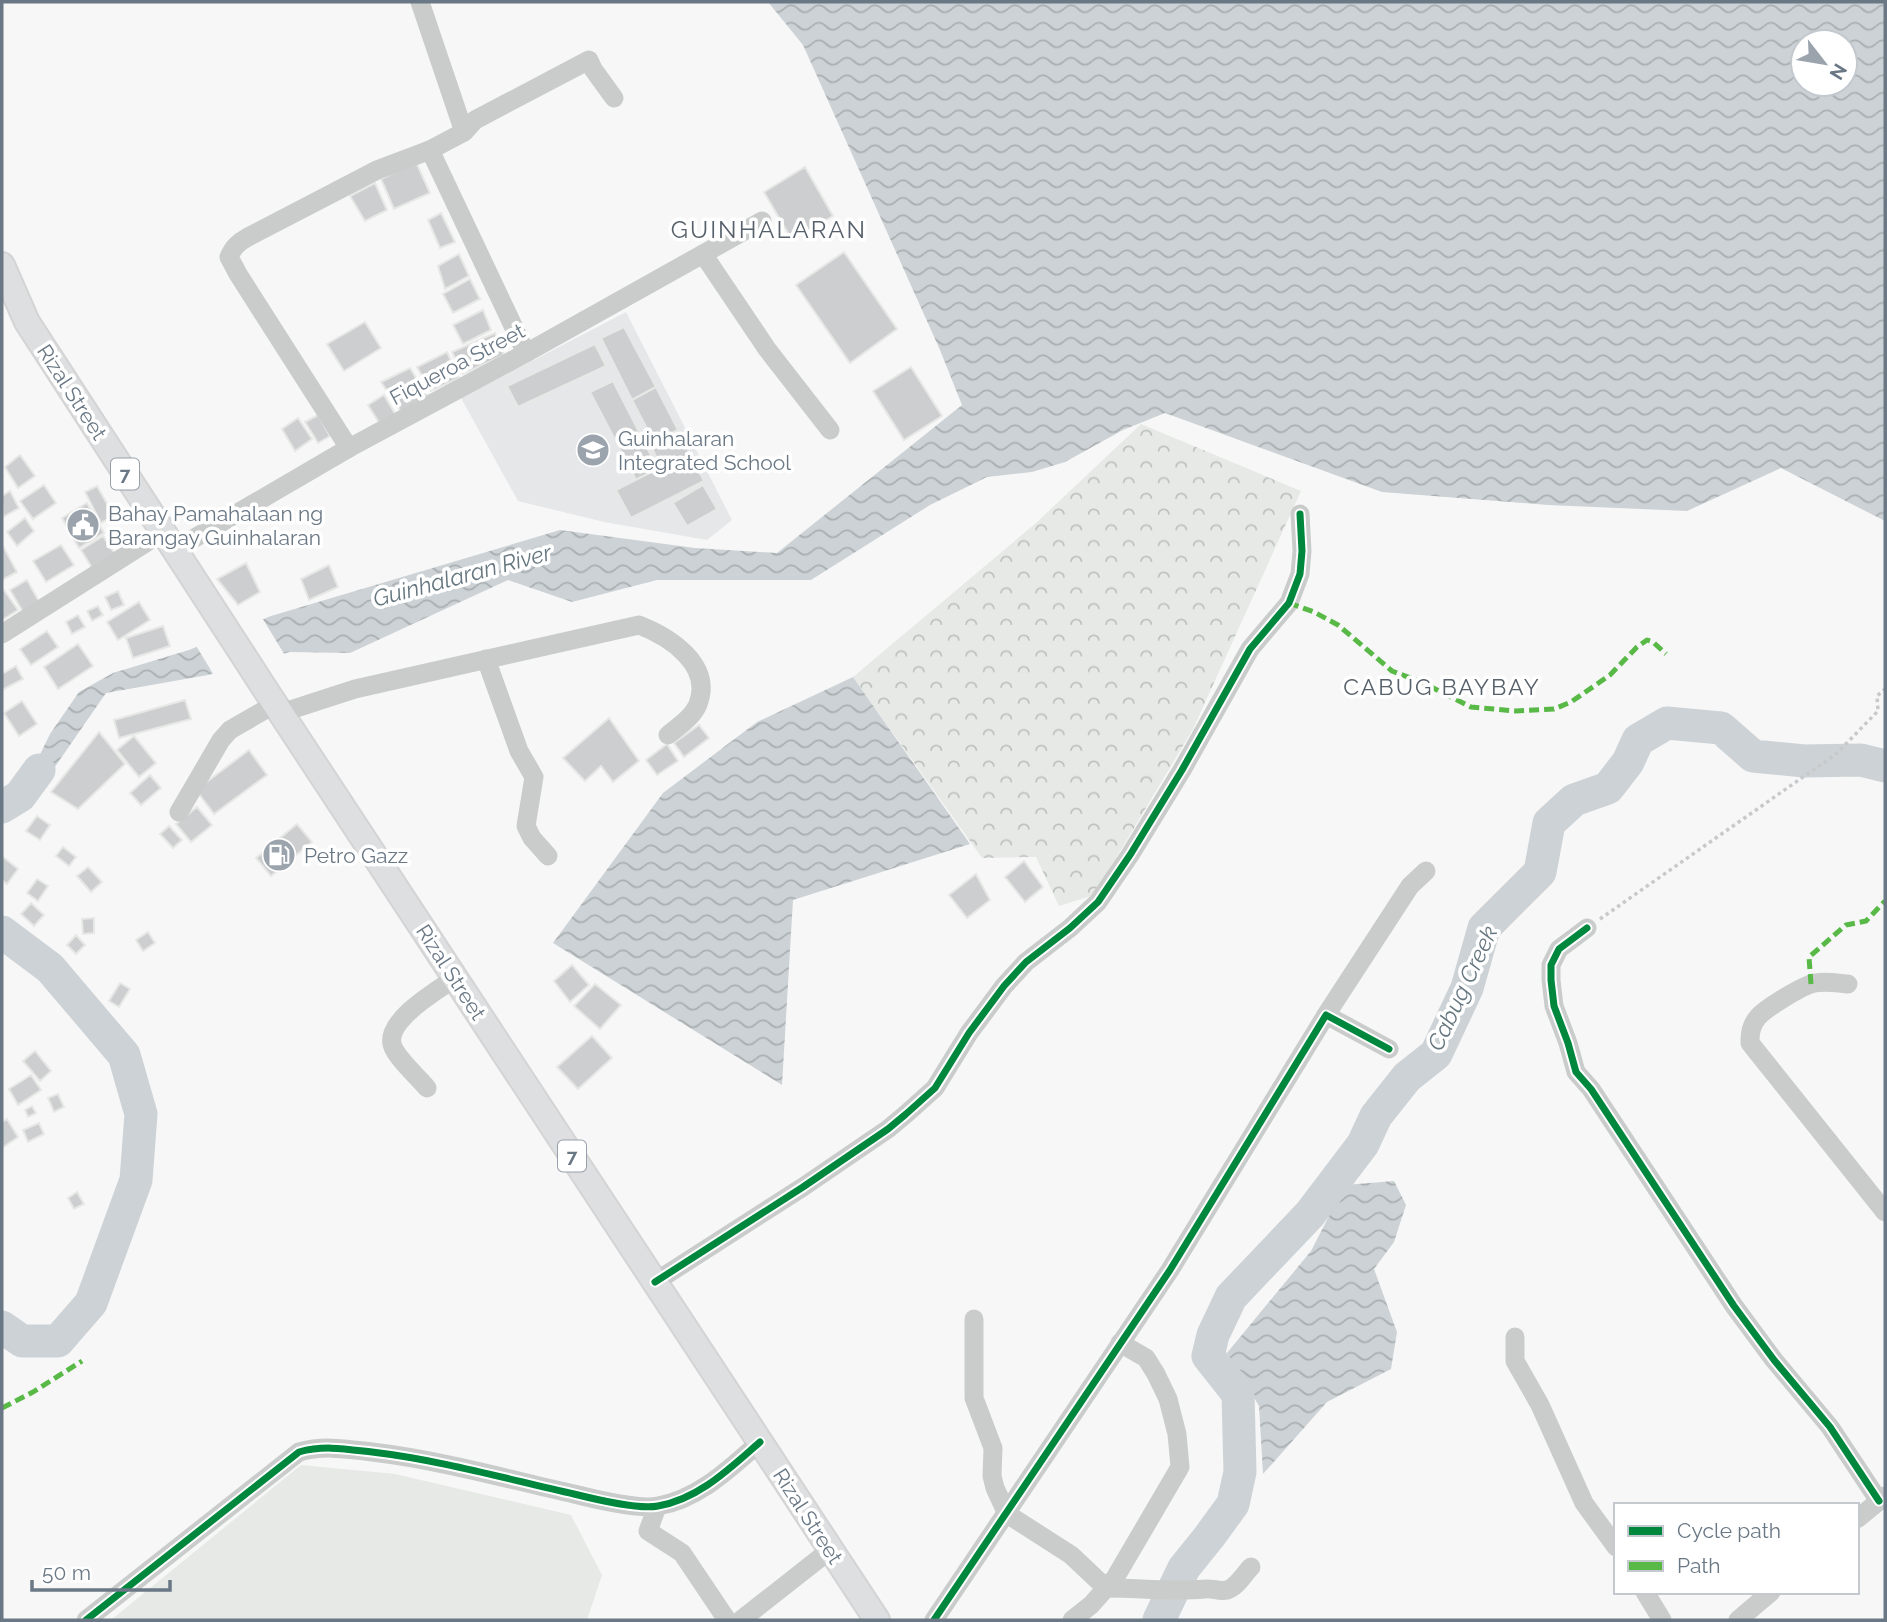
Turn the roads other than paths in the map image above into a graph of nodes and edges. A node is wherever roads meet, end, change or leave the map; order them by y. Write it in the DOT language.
graph roads {
  1 [pos="420,2"];
  2 [pos="614,97"];
  3 [pos="464,132"];
  4 [pos="430,150"];
  5 [pos="762,221"];
  6 [pos="703,254"];
  7 [pos="2,265"];
  8 [pos="2,299"];
  9 [pos="27,322"];
  10 [pos="526,353"];
  11 [pos="830,430"];
  12 [pos="349,448"];
  13 [pos="1300,514"];
  14 [pos="168,541"];
  15 [pos="2,634"];
  16 [pos="486,659"];
  17 [pos="274,703"];
  18 [pos="668,736"];
  19 [pos="179,812"];
  20 [pos="548,856"];
  21 [pos="1426,871"];
  22 [pos="1587,928"];
  23 [pos="455,978"];
  24 [pos="1848,985"];
  25 [pos="1326,1015"];
  26 [pos="1389,1049"];
  27 [pos="427,1087"];
  28 [pos="1885,1212"];
  29 [pos="655,1282"];
  30 [pos="974,1319"];
  31 [pos="1515,1337"];
  32 [pos="1120,1343"];
  33 [pos="760,1442"];
  34 [pos="1882,1498"];
  35 [pos="657,1507"];
  36 [pos="1007,1514"];
  37 [pos="1859,1517"];
  38 [pos="1614,1544"];
  39 [pos="830,1550"];
  40 [pos="1251,1567"];
  41 [pos="1106,1588"];
  42 [pos="1646,1594"];
  43 [pos="1769,1594"];
  44 [pos="86,1620"];
  45 [pos="727,1620"];
  46 [pos="741,1620"];
  47 [pos="877,1620"];
  48 [pos="934,1620"];
  49 [pos="1072,1620"];
  50 [pos="1662,1620"];
  51 [pos="1738,1620"];
  1 -- 3 [label="street"];
  2 -- 3 [label="street"];
  3 -- 4 [label="street"];
  4 -- 10 [label="street"];
  4 -- 12 [label="street"];
  5 -- 6 [label="street, Fiqueroa Street"];
  6 -- 10 [label="street, Fiqueroa Street"];
  6 -- 11 [label="street"];
  7 -- 9 [label="main road, Rizal Street / 7"];
  8 -- 9 [label="main road, Rizal Street / 7"];
  9 -- 14 [label="main road, Rizal Street / 7"];
  10 -- 12 [label="street, Fiqueroa Street"];
  12 -- 14 [label="street, Fiqueroa Street"];
  13 -- 29 [label="street"];
  14 -- 15 [label="street, Fiqueroa Street"];
  14 -- 17 [label="main road, Rizal Street / 7"];
  16 -- 17 [label="street"];
  16 -- 18 [label="street"];
  16 -- 20 [label="street"];
  17 -- 19 [label="street"];
  17 -- 23 [label="main road, Rizal Street / 7"];
  21 -- 25 [label="street"];
  22 -- 34 [label="street"];
  23 -- 27 [label="street"];
  23 -- 29 [label="main road, Rizal Street / 7"];
  24 -- 28 [label="street"];
  25 -- 26 [label="street"];
  25 -- 32 [label="street"];
  29 -- 33 [label="main road, Rizal Street / 7"];
  30 -- 36 [label="street"];
  31 -- 38 [label="street"];
  32 -- 36 [label="street"];
  32 -- 41 [label="street"];
  33 -- 35 [label="street"];
  33 -- 39 [label="main road, Rizal Street / 7"];
  34 -- 37 [label="street"];
  35 -- 44 [label="street"];
  35 -- 45 [label="street"];
  36 -- 41 [label="street"];
  36 -- 48 [label="street"];
  39 -- 46 [label="street"];
  39 -- 47 [label="main road, Rizal Street / 7"];
  40 -- 41 [label="street"];
  41 -- 49 [label="street"];
  42 -- 50 [label="street"];
  43 -- 51 [label="street"];
}
